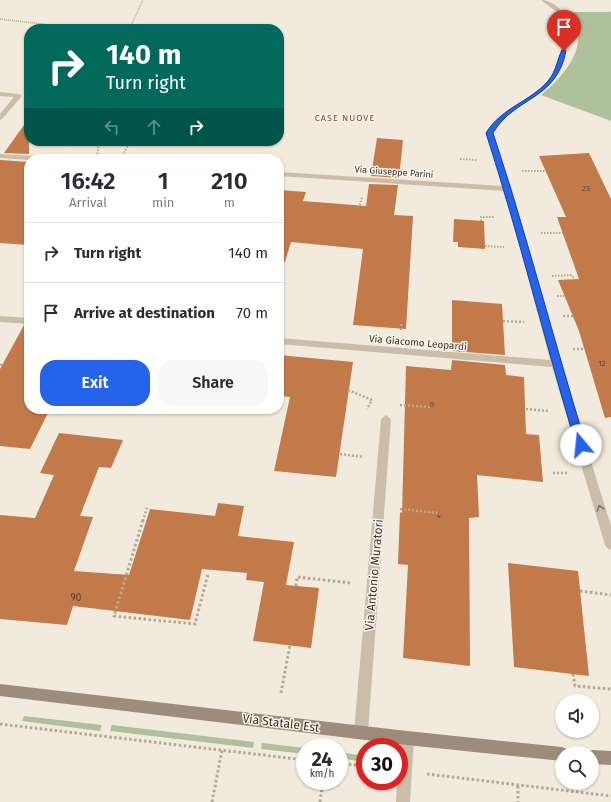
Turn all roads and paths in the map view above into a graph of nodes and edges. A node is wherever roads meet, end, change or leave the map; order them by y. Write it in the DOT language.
graph roads {
  1 [pos="142,0"];
  2 [pos="544,0"];
  3 [pos="0,19"];
  4 [pos="38,24"];
  5 [pos="132,24"];
  6 [pos="0,94"];
  7 [pos="0,118"];
  8 [pos="0,156"];
  9 [pos="24,157"];
  10 [pos="460,159"];
  11 [pos="483,161"];
  12 [pos="519,171"];
  13 [pos="546,171"];
  14 [pos="284,174"];
  15 [pos="508,189"];
  16 [pos="496,217"];
  17 [pos="481,220"];
  18 [pos="540,233"];
  19 [pos="563,233"];
  20 [pos="485,246"];
  21 [pos="504,247"];
  22 [pos="552,274"];
  23 [pos="574,279"];
  24 [pos="0,319"];
  25 [pos="24,321"];
  26 [pos="503,321"];
  27 [pos="527,322"];
  28 [pos="284,342"];
  29 [pos="556,364"];
  30 [pos="348,390"];
  31 [pos="432,404"];
  32 [pos="367,409"];
  33 [pos="399,409"];
  34 [pos="526,409"];
  35 [pos="553,411"];
  36 [pos="386,419"];
  37 [pos="340,454"];
  38 [pos="369,457"];
  39 [pos="553,473"];
  40 [pos="576,473"];
  41 [pos="147,507"];
  42 [pos="399,509"];
  43 [pos="439,515"];
  44 [pos="611,545"];
  45 [pos="208,574"];
  46 [pos="358,584"];
  47 [pos="296,586"];
  48 [pos="580,591"];
  49 [pos="611,595"];
  50 [pos="290,645"];
  51 [pos="573,674"];
  52 [pos="611,689"];
  53 [pos="0,690"];
  54 [pos="281,693"];
  55 [pos="0,725"];
  56 [pos="361,732"];
  57 [pos="407,738"];
  58 [pos="408,738"];
  59 [pos="222,750"];
  60 [pos="555,753"];
  61 [pos="599,757"];
  62 [pos="611,758"];
  63 [pos="296,759"];
  64 [pos="408,771"];
  65 [pos="518,786"];
  66 [pos="322,790"];
  67 [pos="404,790"];
  68 [pos="611,796"];
  69 [pos="212,802"];
  70 [pos="320,802"];
  71 [pos="403,802"];
  72 [pos="518,802"];
  1 -- 5 [label="path"];
  2 -- 15 [label="street"];
  3 -- 4 [label="path"];
  6 -- 7 [label="street"];
  8 -- 9 [label="street"];
  10 -- 11 [label="path"];
  12 -- 13 [label="path"];
  14 -- 15 [label="street, Via Giuseppe Parini"];
  15 -- 29 [label="street"];
  16 -- 17 [label="path"];
  18 -- 19 [label="path"];
  20 -- 21 [label="path"];
  22 -- 23 [label="path"];
  24 -- 25 [label="street"];
  26 -- 27 [label="path"];
  28 -- 29 [label="street, Via Giacomo Leopardi"];
  44 -- 29 [label="street, one-way"];
  30 -- 32 [label="path"];
  31 -- 33 [label="path"];
  34 -- 35 [label="path"];
  36 -- 56 [label="street, Via Antonio Muratori"];
  37 -- 38 [label="path"];
  39 -- 40 [label="path"];
  41 -- 45 [label="path"];
  42 -- 43 [label="path"];
  46 -- 47 [label="path"];
  48 -- 49 [label="path"];
  50 -- 54 [label="path"];
  51 -- 52 [label="path"];
  53 -- 56 [label="street, Via Statale Est"];
  55 -- 59 [label="path"];
  56 -- 57 [label="street, Via Statale Est"];
  58 -- 60 [label="street, Via Statale Est"];
  59 -- 63 [label="path"];
  59 -- 69 [label="path"];
  61 -- 62 [label="street"];
  64 -- 65 [label="path"];
  65 -- 68 [label="path"];
  65 -- 72 [label="path"];
  66 -- 70 [label="path"];
  67 -- 71 [label="street"];
}
